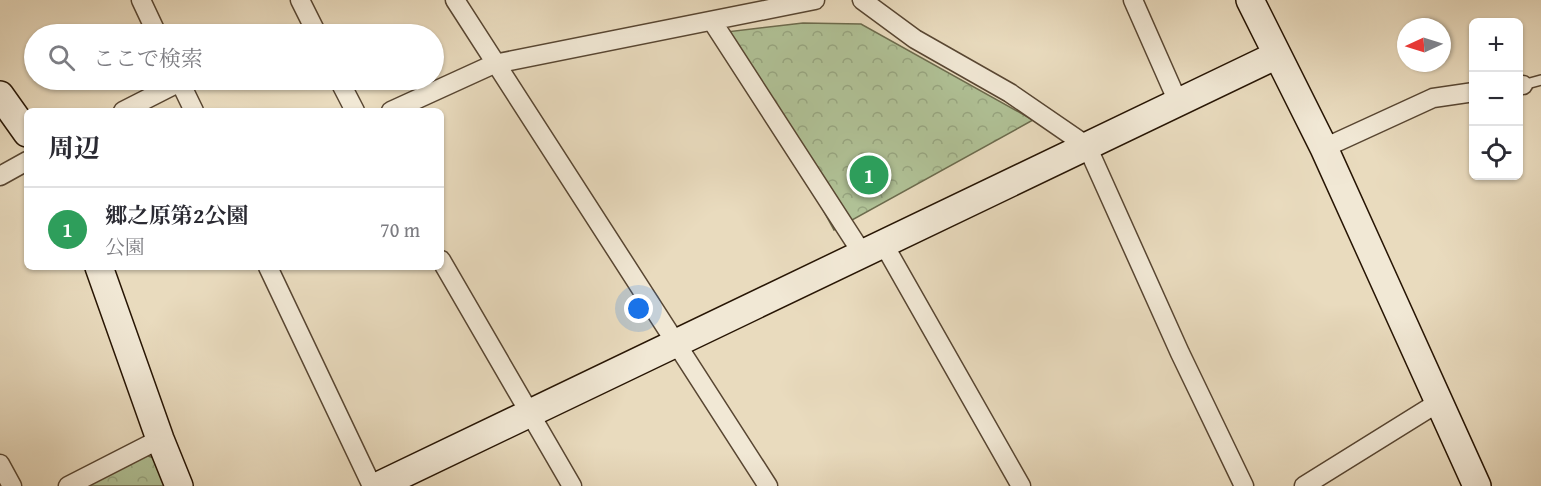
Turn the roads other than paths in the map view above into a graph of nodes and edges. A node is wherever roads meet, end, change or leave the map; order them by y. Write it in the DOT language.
graph roads {
  1 [pos="141,0"];
  2 [pos="300,0"];
  3 [pos="455,0"];
  4 [pos="814,0"];
  5 [pos="862,0"];
  6 [pos="1132,0"];
  7 [pos="1250,0"];
  8 [pos="712,21"];
  9 [pos="153,24"];
  10 [pos="312,24"];
  11 [pos="1276,55"];
  12 [pos="494,64"];
  13 [pos="1541,80"];
  14 [pos="1523,84"];
  15 [pos="444,87"];
  16 [pos="162,90"];
  17 [pos="184,90"];
  18 [pos="344,90"];
  19 [pos="437,90"];
  20 [pos="1469,93"];
  21 [pos="0,95"];
  22 [pos="1178,102"];
  23 [pos="129,108"];
  24 [pos="192,108"];
  25 [pos="353,108"];
  26 [pos="398,108"];
  27 [pos="24,129"];
  28 [pos="1087,146"];
  29 [pos="1324,148"];
  30 [pos="24,163"];
  31 [pos="0,176"];
  32 [pos="873,248"];
  33 [pos="444,265"];
  34 [pos="100,270"];
  35 [pos="269,270"];
  36 [pos="675,343"];
  37 [pos="1439,402"];
  38 [pos="530,413"];
  39 [pos="159,439"];
  40 [pos="0,464"];
  41 [pos="12,486"];
  42 [pos="68,486"];
  43 [pos="179,486"];
  44 [pos="372,486"];
  45 [pos="378,486"];
  46 [pos="572,486"];
  47 [pos="768,486"];
  48 [pos="1021,486"];
  49 [pos="1244,486"];
  50 [pos="1304,486"];
  51 [pos="1477,486"];
  1 -- 9 [label="street"];
  2 -- 10 [label="street"];
  3 -- 12 [label="street"];
  4 -- 8 [label="street"];
  5 -- 28 [label="street"];
  6 -- 22 [label="street"];
  7 -- 11 [label="street"];
  8 -- 12 [label="street"];
  8 -- 32 [label="street"];
  11 -- 22 [label="street"];
  11 -- 29 [label="street"];
  12 -- 15 [label="street"];
  12 -- 36 [label="street"];
  13 -- 14 [label="lane"];
  16 -- 23 [label="street"];
  17 -- 24 [label="street"];
  18 -- 25 [label="street"];
  19 -- 26 [label="street"];
  20 -- 29 [label="street"];
  21 -- 27 [label="street"];
  22 -- 28 [label="street"];
  28 -- 32 [label="street"];
  28 -- 49 [label="street"];
  29 -- 37 [label="street"];
  30 -- 31 [label="street"];
  32 -- 36 [label="street"];
  32 -- 48 [label="street"];
  33 -- 38 [label="street"];
  34 -- 39 [label="street"];
  35 -- 44 [label="street"];
  36 -- 38 [label="street"];
  36 -- 47 [label="street"];
  37 -- 50 [label="street"];
  37 -- 51 [label="street"];
  38 -- 45 [label="street"];
  38 -- 46 [label="street"];
  39 -- 42 [label="street"];
  39 -- 43 [label="street"];
  40 -- 41 [label="street"];
}
